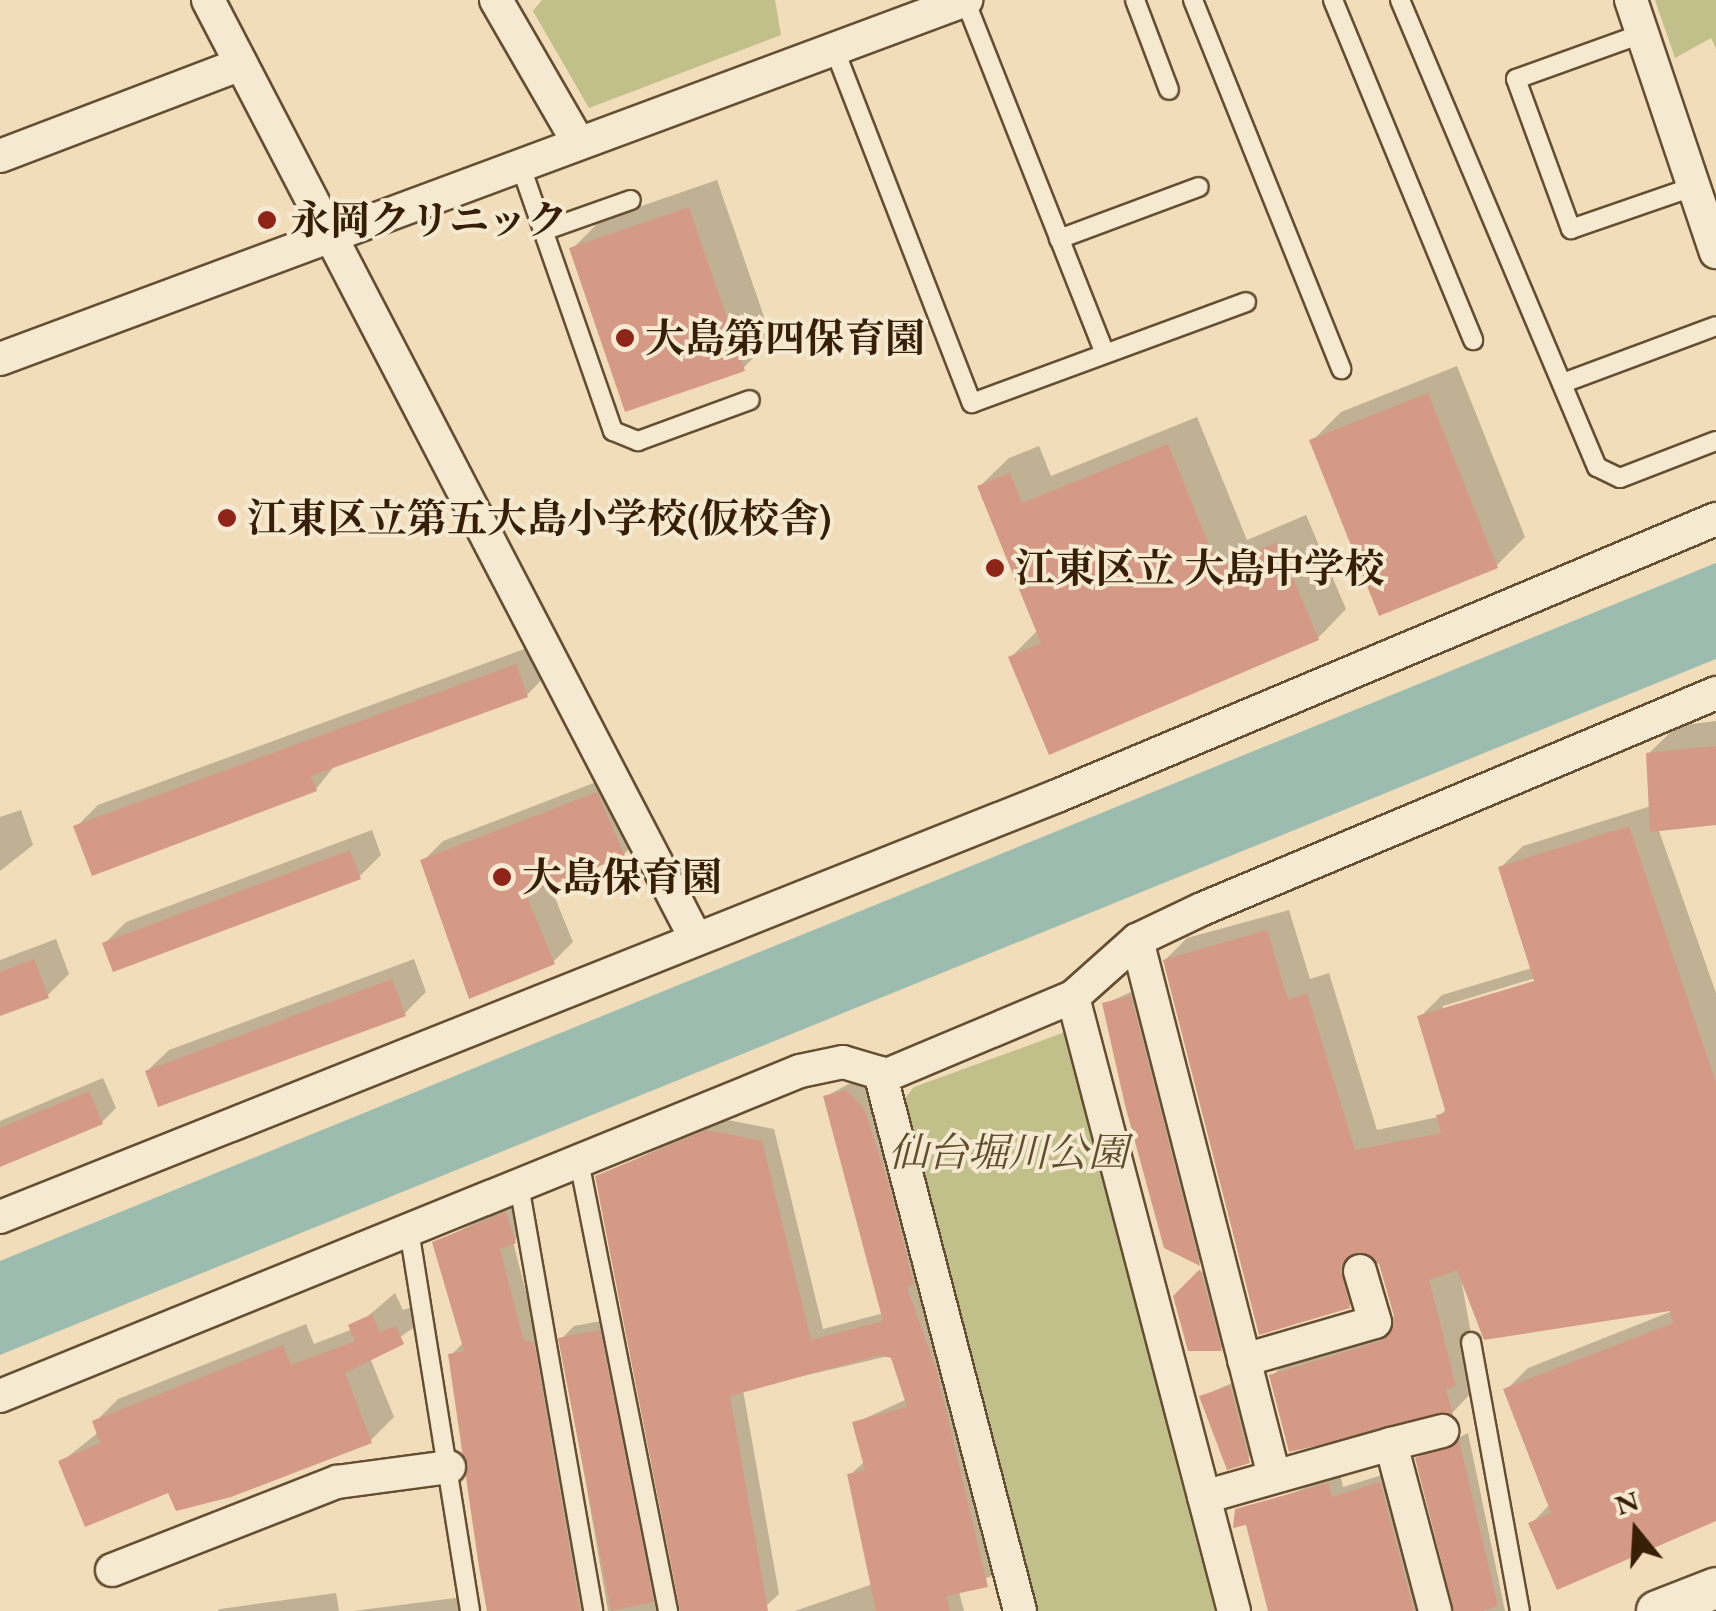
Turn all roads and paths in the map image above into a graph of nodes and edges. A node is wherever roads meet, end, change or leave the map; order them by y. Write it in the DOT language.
graph roads {
  1 [pos="208,0"];
  2 [pos="496,0"];
  3 [pos="966,0"];
  4 [pos="1134,0"];
  5 [pos="1193,0"];
  6 [pos="1333,0"];
  7 [pos="1400,0"];
  8 [pos="1632,0"];
  9 [pos="1644,33"];
  10 [pos="834,48"];
  11 [pos="242,64"];
  12 [pos="1170,90"];
  13 [pos="578,142"];
  14 [pos="0,156"];
  15 [pos="520,164"];
  16 [pos="1694,186"];
  17 [pos="1199,187"];
  18 [pos="631,200"];
  19 [pos="543,232"];
  20 [pos="331,235"];
  21 [pos="1059,238"];
  22 [pos="1716,252"];
  23 [pos="1246,302"];
  24 [pos="1716,326"];
  25 [pos="1474,340"];
  26 [pos="1105,353"];
  27 [pos="0,358"];
  28 [pos="1341,369"];
  29 [pos="1562,382"];
  30 [pos="750,400"];
  31 [pos="1716,440"];
  32 [pos="1716,520"];
  33 [pos="1716,694"];
  34 [pos="696,939"];
  35 [pos="1137,940"];
  36 [pos="1073,997"];
  37 [pos="880,1073"];
  38 [pos="579,1161"];
  39 [pos="519,1185"];
  40 [pos="0,1217"];
  41 [pos="409,1230"];
  42 [pos="1360,1271"];
  43 [pos="1471,1342"];
  44 [pos="1244,1360"];
  45 [pos="0,1396"];
  46 [pos="1442,1432"];
  47 [pos="1391,1444"];
  48 [pos="449,1468"];
  49 [pos="1274,1476"];
  50 [pos="1204,1497"];
  51 [pos="112,1570"];
  52 [pos="1716,1588"];
  53 [pos="470,1611"];
  54 [pos="594,1611"];
  55 [pos="668,1611"];
  56 [pos="1020,1611"];
  57 [pos="1234,1611"];
  58 [pos="1435,1611"];
  59 [pos="1520,1611"];
  60 [pos="1657,1611"];
  1 -- 11 [label="street"];
  2 -- 13 [label="street"];
  3 -- 10 [label="street"];
  3 -- 21 [label="lane"];
  4 -- 12 [label="lane"];
  5 -- 28 [label="lane"];
  6 -- 25 [label="lane"];
  7 -- 29 [label="lane"];
  8 -- 9 [label="street"];
  9 -- 16 [label="street"];
  9 -- 16 [label="lane"];
  10 -- 13 [label="street"];
  10 -- 26 [label="lane"];
  11 -- 14 [label="street"];
  11 -- 20 [label="street"];
  13 -- 15 [label="street"];
  15 -- 19 [label="lane"];
  15 -- 20 [label="street"];
  16 -- 22 [label="street"];
  17 -- 21 [label="lane"];
  18 -- 19 [label="lane"];
  19 -- 30 [label="lane"];
  20 -- 27 [label="street"];
  20 -- 34 [label="street"];
  21 -- 26 [label="lane"];
  23 -- 26 [label="lane"];
  24 -- 29 [label="lane"];
  29 -- 31 [label="lane"];
  32 -- 34 [label="street"];
  33 -- 35 [label="street"];
  34 -- 40 [label="street"];
  35 -- 36 [label="street"];
  35 -- 44 [label="street"];
  36 -- 37 [label="street"];
  36 -- 50 [label="street"];
  37 -- 38 [label="street"];
  37 -- 56 [label="street"];
  38 -- 39 [label="street"];
  38 -- 55 [label="lane"];
  39 -- 41 [label="street"];
  39 -- 54 [label="lane"];
  41 -- 45 [label="street"];
  41 -- 48 [label="lane"];
  42 -- 44 [label="street"];
  43 -- 59 [label="lane"];
  44 -- 49 [label="street"];
  46 -- 47 [label="street"];
  47 -- 49 [label="street"];
  47 -- 58 [label="street"];
  48 -- 51 [label="street"];
  48 -- 53 [label="lane"];
  49 -- 50 [label="street"];
  50 -- 57 [label="street"];
  52 -- 60 [label="street"];
}
